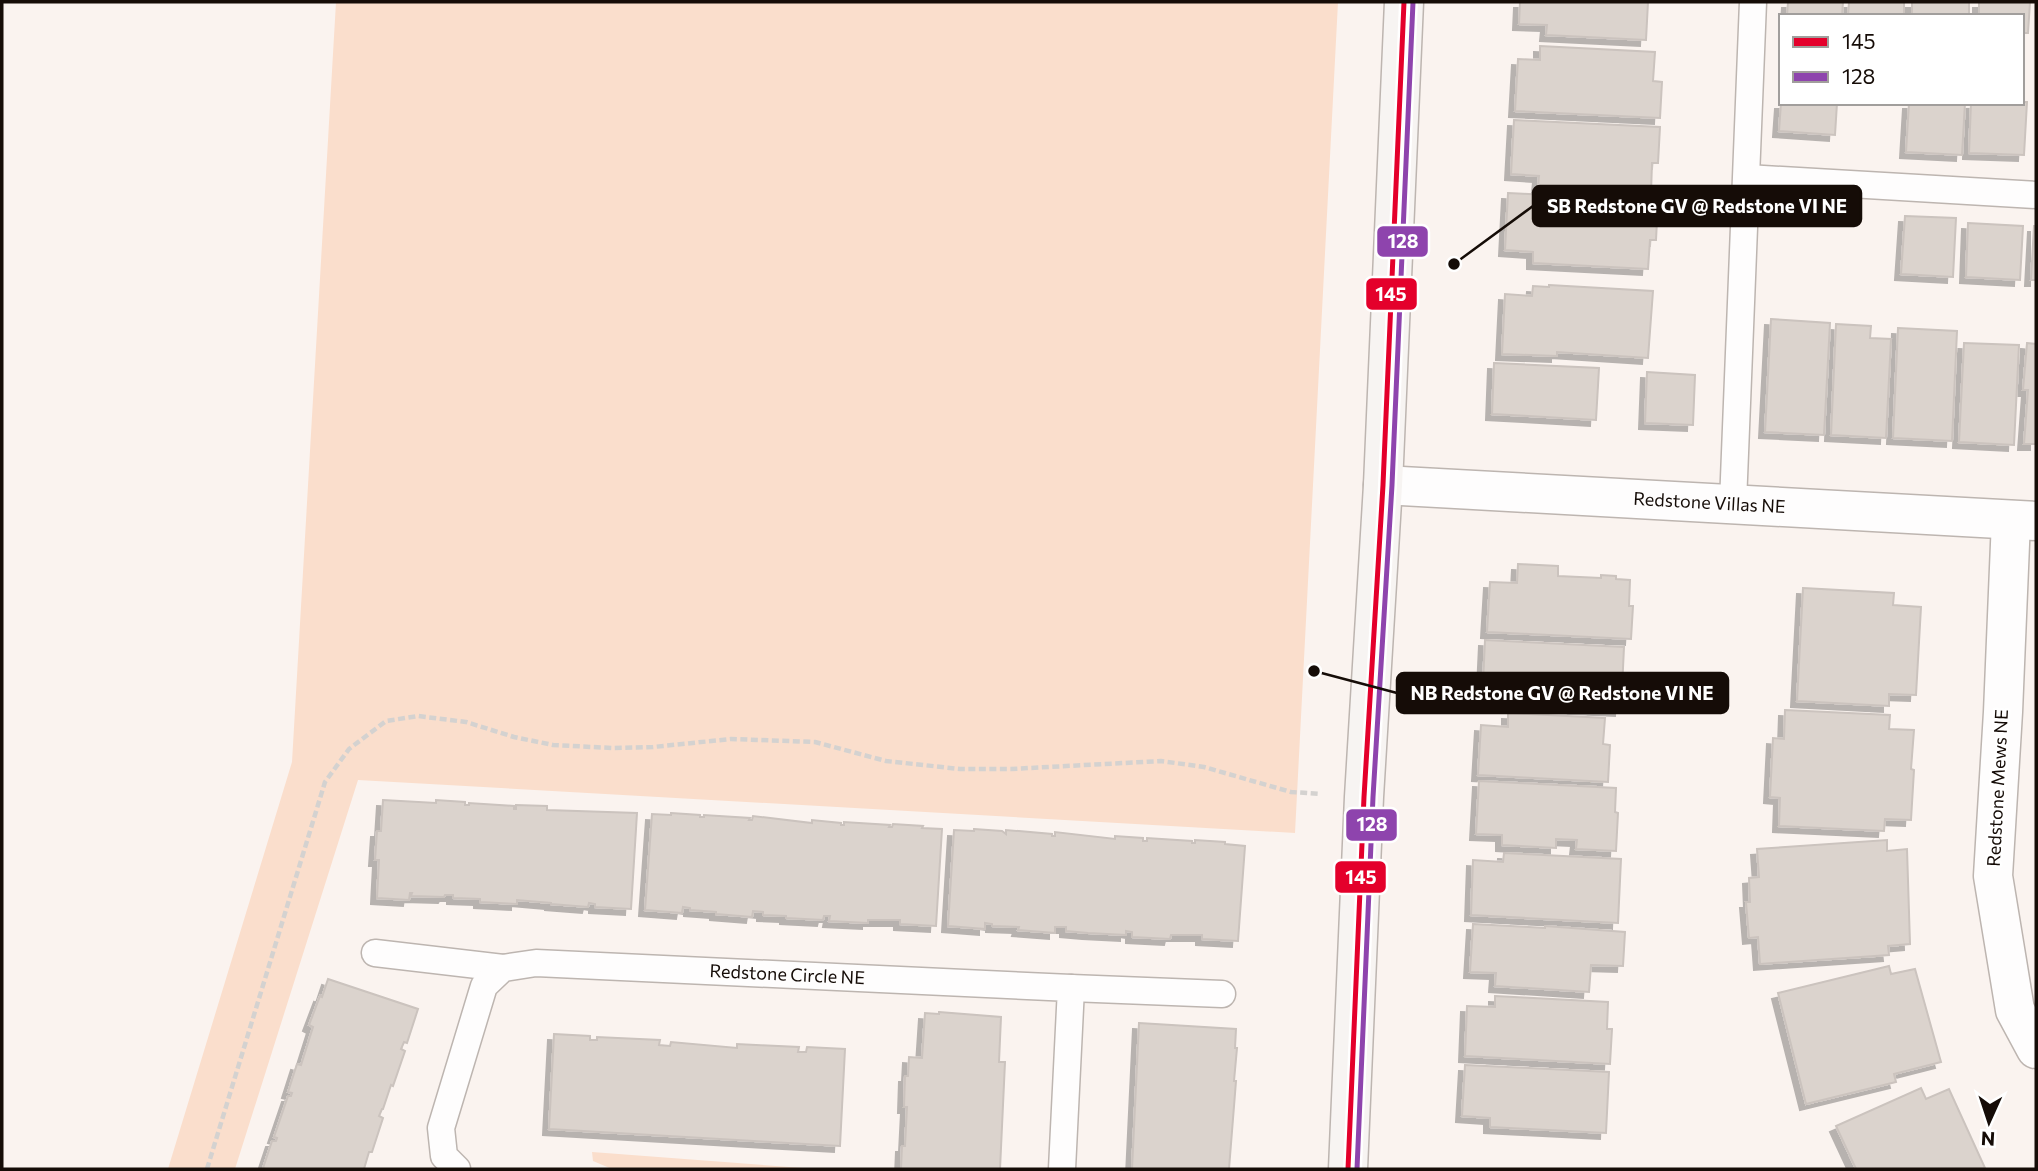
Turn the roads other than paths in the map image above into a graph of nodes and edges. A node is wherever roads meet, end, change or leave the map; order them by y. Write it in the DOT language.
graph roads {
  1 [pos="1404,2"];
  2 [pos="1753,2"];
  3 [pos="1746,178"];
  4 [pos="2036,195"];
  5 [pos="1383,485"];
  6 [pos="1733,503"];
  7 [pos="2024,521"];
  8 [pos="375,953"];
  9 [pos="503,968"];
  10 [pos="1071,988"];
  11 [pos="1222,994"];
  12 [pos="2036,1049"];
  13 [pos="443,1165"];
  14 [pos="1062,1169"];
  15 [pos="1348,1169"];
  1 -- 5 [label="street"];
  2 -- 3 [label="lane"];
  3 -- 4 [label="lane"];
  3 -- 6 [label="lane"];
  5 -- 6 [label="street, Redstone Villas NE"];
  5 -- 15 [label="street"];
  6 -- 7 [label="street, Redstone Villas NE"];
  7 -- 12 [label="street, Redstone Mews NE"];
  8 -- 9 [label="lane, Redstone Circle NE"];
  9 -- 10 [label="lane, Redstone Circle NE"];
  9 -- 13 [label="lane"];
  10 -- 11 [label="lane, Redstone Circle NE"];
  10 -- 14 [label="lane"];
}
